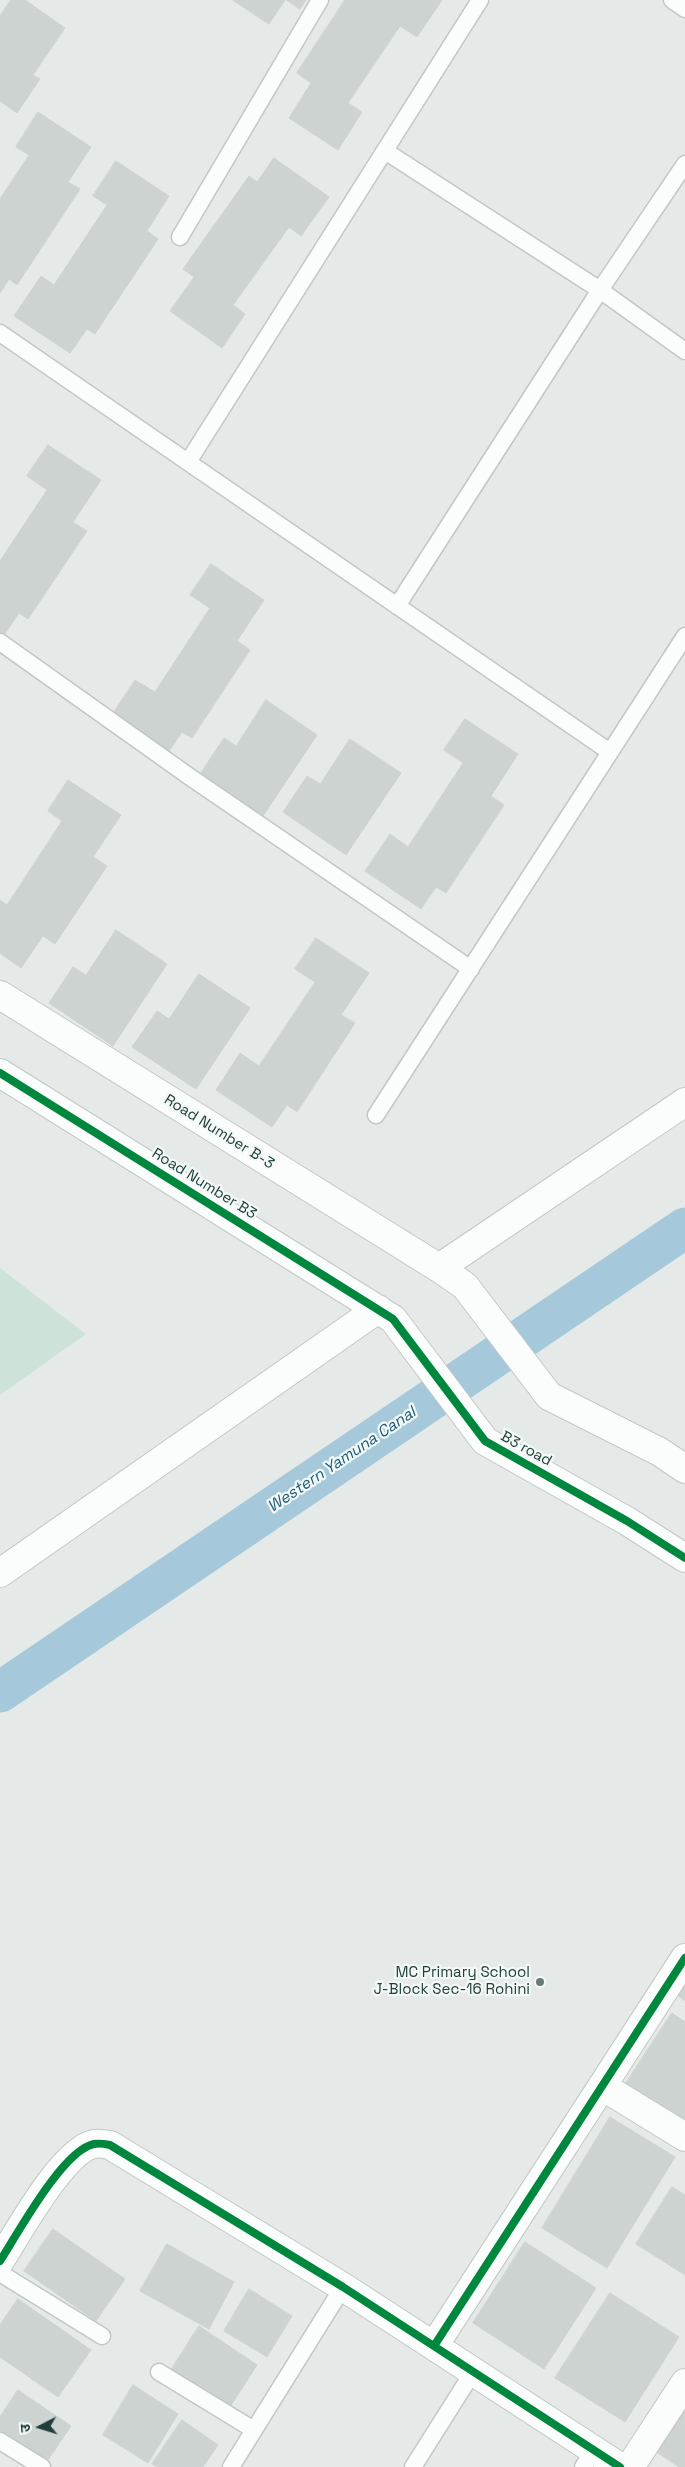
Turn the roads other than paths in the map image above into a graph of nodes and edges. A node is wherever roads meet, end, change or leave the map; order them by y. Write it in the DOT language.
graph roads {
  1 [pos="320,0"];
  2 [pos="480,0"];
  3 [pos="672,0"];
  4 [pos="685,9"];
  5 [pos="385,151"];
  6 [pos="685,164"];
  7 [pos="180,237"];
  8 [pos="600,290"];
  9 [pos="0,333"];
  10 [pos="685,351"];
  11 [pos="188,462"];
  12 [pos="397,606"];
  13 [pos="685,636"];
  14 [pos="0,642"];
  15 [pos="610,752"];
  16 [pos="471,969"];
  17 [pos="0,995"];
  18 [pos="0,1073"];
  19 [pos="685,1102"];
  20 [pos="376,1115"];
  21 [pos="439,1268"];
  22 [pos="386,1314"];
  23 [pos="685,1469"];
  24 [pos="685,1558"];
  25 [pos="0,1573"];
  26 [pos="685,1958"];
  27 [pos="602,2086"];
  28 [pos="685,2137"];
  29 [pos="0,2260"];
  30 [pos="0,2273"];
  31 [pos="344,2287"];
  32 [pos="102,2336"];
  33 [pos="434,2346"];
  34 [pos="159,2372"];
  35 [pos="473,2372"];
  36 [pos="685,2383"];
  37 [pos="254,2430"];
  38 [pos="0,2442"];
  39 [pos="588,2459"];
  40 [pos="42,2467"];
  41 [pos="231,2467"];
  42 [pos="413,2467"];
  43 [pos="620,2467"];
  44 [pos="630,2467"];
  1 -- 7 [label="lane"];
  2 -- 5 [label="lane"];
  3 -- 4 [label="lane"];
  5 -- 8 [label="lane"];
  5 -- 11 [label="lane"];
  6 -- 8 [label="lane"];
  8 -- 10 [label="lane"];
  8 -- 12 [label="lane"];
  9 -- 11 [label="lane"];
  11 -- 12 [label="lane"];
  12 -- 15 [label="lane"];
  13 -- 15 [label="lane"];
  14 -- 16 [label="lane"];
  15 -- 16 [label="lane"];
  16 -- 20 [label="lane"];
  17 -- 21 [label="street, Road Number B-3"];
  18 -- 22 [label="street, Road Number B3"];
  19 -- 21 [label="street"];
  21 -- 23 [label="street"];
  22 -- 24 [label="street, B3 road"];
  22 -- 25 [label="street"];
  26 -- 27 [label="street"];
  27 -- 28 [label="street"];
  27 -- 33 [label="street"];
  29 -- 31 [label="street"];
  30 -- 32 [label="lane"];
  31 -- 33 [label="street"];
  31 -- 37 [label="lane"];
  33 -- 35 [label="street"];
  34 -- 37 [label="lane"];
  35 -- 39 [label="street"];
  35 -- 42 [label="lane"];
  36 -- 44 [label="street"];
  37 -- 41 [label="lane"];
  38 -- 40 [label="lane"];
  39 -- 43 [label="street"];
}
